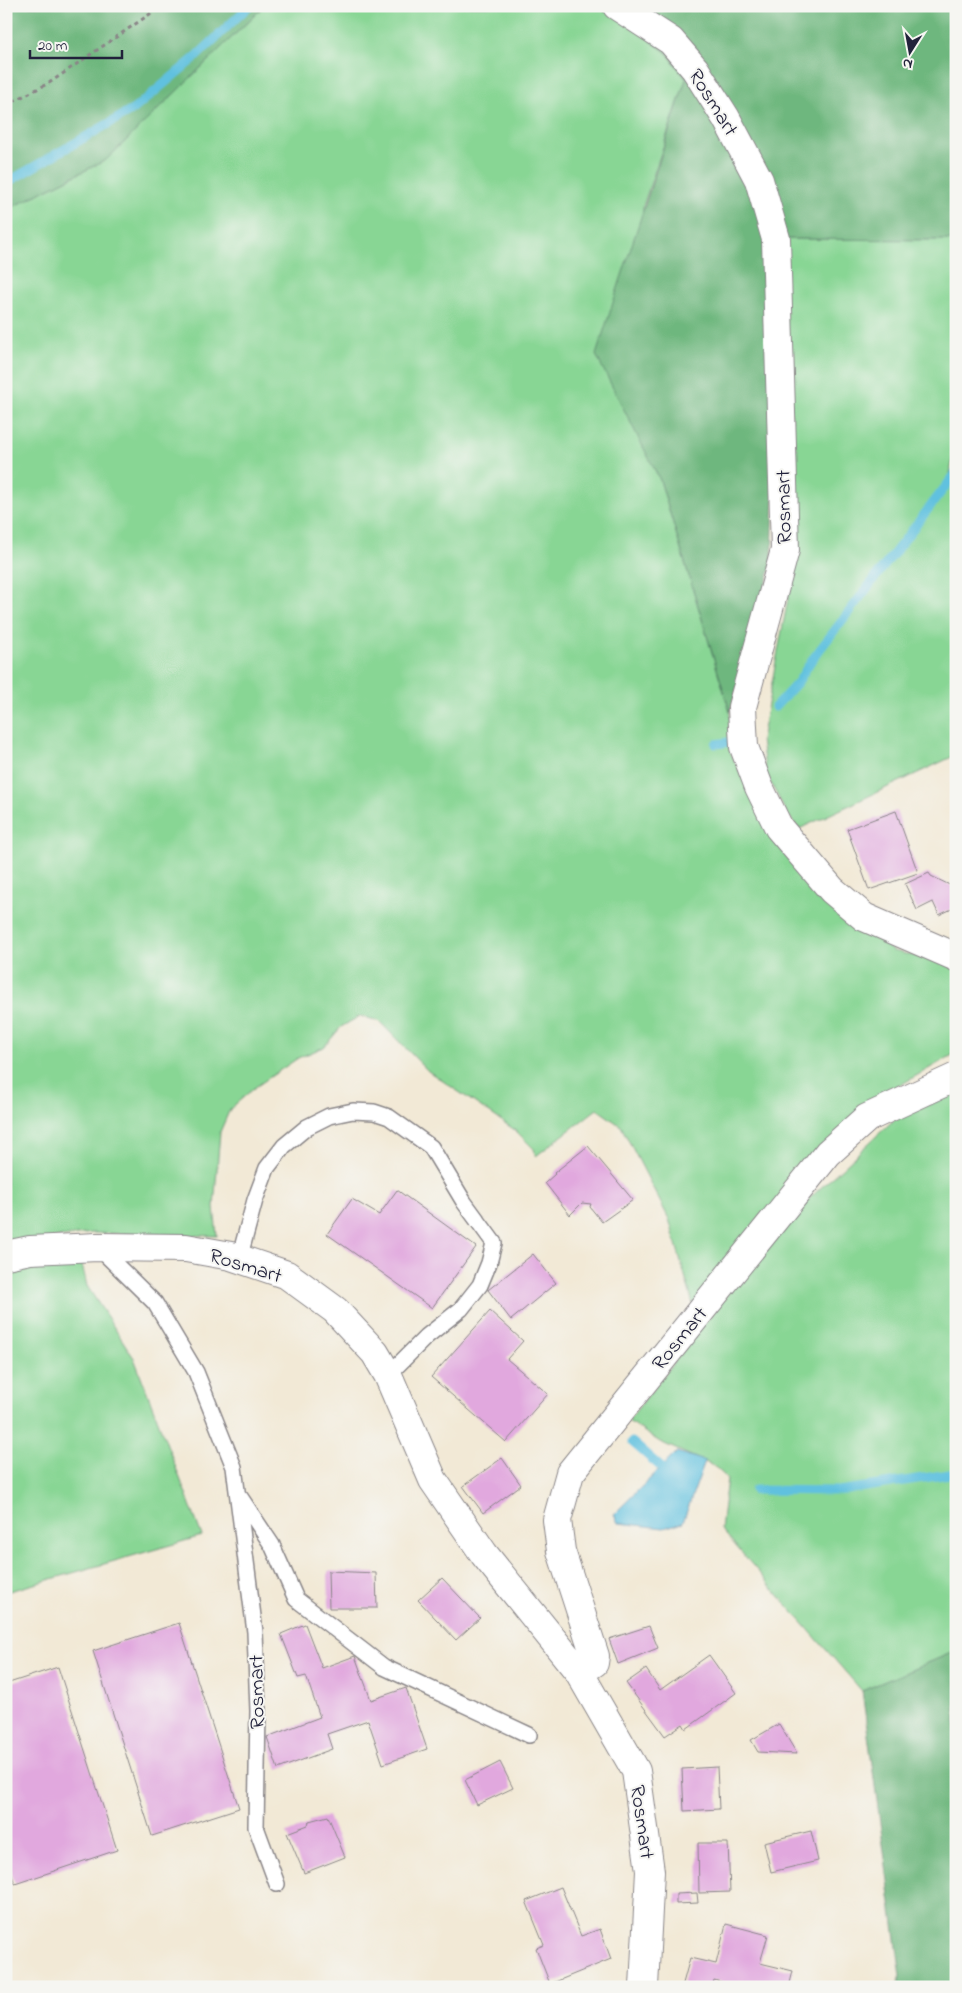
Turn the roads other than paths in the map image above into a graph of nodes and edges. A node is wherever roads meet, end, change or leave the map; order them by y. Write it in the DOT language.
graph roads {
  1 [pos="617,6"];
  2 [pos="956,957"];
  3 [pos="956,1076"];
  4 [pos="98,1247"];
  5 [pos="6,1255"];
  6 [pos="239,1259"];
  7 [pos="388,1375"];
  8 [pos="240,1497"];
  9 [pos="579,1672"];
  10 [pos="529,1736"];
  11 [pos="277,1884"];
  12 [pos="644,1987"];
  1 -- 2 [label="street, Rosmart"];
  3 -- 9 [label="street, Rosmart"];
  4 -- 5 [label="street, Rosmart"];
  4 -- 6 [label="street, Rosmart"];
  4 -- 8 [label="lane, Rosmart"];
  6 -- 7 [label="street, Rosmart"];
  6 -- 7 [label="lane"];
  7 -- 9 [label="street, Rosmart"];
  8 -- 10 [label="lane, Rosmart"];
  8 -- 11 [label="lane, Rosmart"];
  9 -- 12 [label="street, Rosmart"];
}
